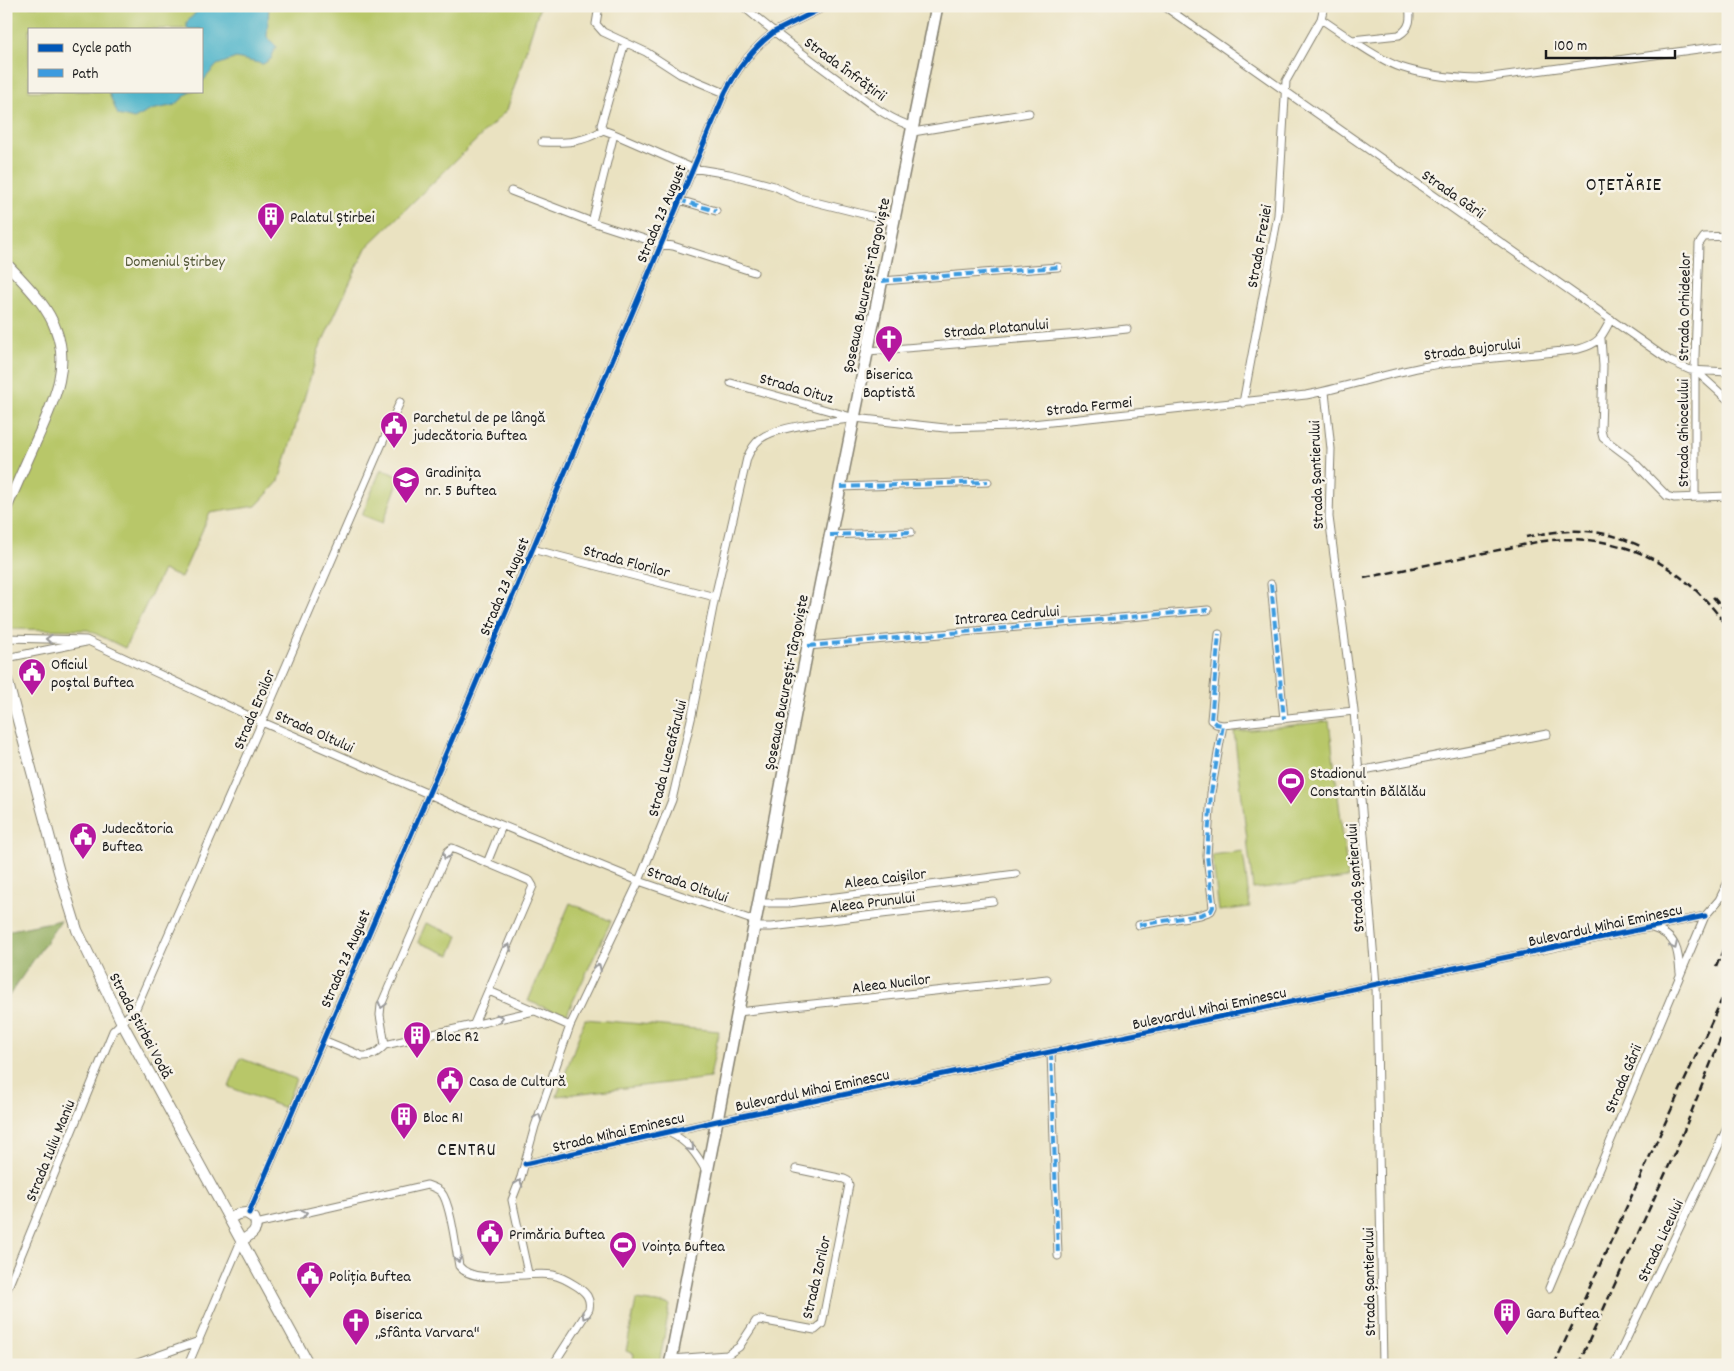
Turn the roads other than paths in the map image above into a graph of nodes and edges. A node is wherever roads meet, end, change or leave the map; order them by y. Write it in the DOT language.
graph roads {
  1 [pos="599,6"];
  2 [pos="743,6"];
  3 [pos="826,6"];
  4 [pos="938,6"];
  5 [pos="1164,6"];
  6 [pos="1324,6"];
  7 [pos="1409,6"];
  8 [pos="1321,19"];
  9 [pos="774,32"];
  10 [pos="1352,40"];
  11 [pos="625,42"];
  12 [pos="1728,45"];
  13 [pos="1284,91"];
  14 [pos="725,93"];
  15 [pos="1029,113"];
  16 [pos="914,129"];
  17 [pos="603,130"];
  18 [pos="614,134"];
  19 [pos="542,142"];
  20 [pos="692,168"];
  21 [pos="511,191"];
  22 [pos="679,200"];
  23 [pos="716,211"];
  24 [pos="592,222"];
  25 [pos="895,222"];
  26 [pos="1728,236"];
  27 [pos="660,244"];
  28 [pos="6,263"];
  29 [pos="1058,267"];
  30 [pos="754,272"];
  31 [pos="882,281"];
  32 [pos="1610,319"];
  33 [pos="1127,329"];
  34 [pos="1601,339"];
  35 [pos="868,351"];
  36 [pos="1696,371"];
  37 [pos="1728,372"];
  38 [pos="731,383"];
  39 [pos="1325,392"];
  40 [pos="1728,400"];
  41 [pos="400,402"];
  42 [pos="1242,403"];
  43 [pos="855,418"];
  44 [pos="988,482"];
  45 [pos="840,487"];
  46 [pos="1695,496"];
  47 [pos="1728,496"];
  48 [pos="6,510"];
  49 [pos="911,532"];
  50 [pos="830,535"];
  51 [pos="532,549"];
  52 [pos="1271,584"];
  53 [pos="715,597"];
  54 [pos="1208,610"];
  55 [pos="1219,634"];
  56 [pos="6,638"];
  57 [pos="92,642"];
  58 [pos="808,646"];
  59 [pos="6,658"];
  60 [pos="6,676"];
  61 [pos="1354,711"];
  62 [pos="11,713"];
  63 [pos="1284,719"];
  64 [pos="262,722"];
  65 [pos="1223,725"];
  66 [pos="1547,734"];
  67 [pos="1359,771"];
  68 [pos="428,794"];
  69 [pos="502,826"];
  70 [pos="487,863"];
  71 [pos="1016,874"];
  72 [pos="639,881"];
  73 [pos="1728,882"];
  74 [pos="993,901"];
  75 [pos="758,903"];
  76 [pos="1705,916"];
  77 [pos="754,924"];
  78 [pos="1139,925"];
  79 [pos="1651,928"];
  80 [pos="1680,976"];
  81 [pos="1047,979"];
  82 [pos="1376,985"];
  83 [pos="489,991"];
  84 [pos="534,1011"];
  85 [pos="738,1012"];
  86 [pos="121,1021"];
  87 [pos="474,1024"];
  88 [pos="570,1026"];
  89 [pos="323,1040"];
  90 [pos="385,1045"];
  91 [pos="1051,1052"];
  92 [pos="717,1121"];
  93 [pos="1728,1126"];
  94 [pos="670,1133"];
  95 [pos="525,1164"];
  96 [pos="796,1170"];
  97 [pos="706,1171"];
  98 [pos="249,1214"];
  99 [pos="229,1219"];
  100 [pos="256,1224"];
  101 [pos="241,1242"];
  102 [pos="1058,1256"];
  103 [pos="528,1273"];
  104 [pos="1549,1288"];
  105 [pos="6,1292"];
  106 [pos="199,1341"];
  107 [pos="670,1362"];
  108 [pos="132,1365"];
  109 [pos="188,1365"];
  110 [pos="308,1365"];
  111 [pos="553,1365"];
  112 [pos="1383,1365"];
  113 [pos="1614,1365"];
  1 -- 11 [label="street"];
  2 -- 9 [label="street, Strada Înfrățirii"];
  3 -- 9 [label="street, Strada 23 August"];
  4 -- 16 [label="main road, Șoseaua București-Târgoviște"];
  5 -- 13 [label="street, Strada Gării"];
  6 -- 8 [label="street, Strada Freziei"];
  7 -- 10 [label="street"];
  8 -- 10 [label="street"];
  8 -- 13 [label="street, Strada Freziei"];
  9 -- 14 [label="street, Strada 23 August"];
  9 -- 16 [label="street, Strada Înfrățirii"];
  10 -- 12 [label="street"];
  11 -- 14 [label="street"];
  11 -- 17 [label="street"];
  13 -- 32 [label="street, Strada Gării"];
  13 -- 42 [label="street, Strada Freziei"];
  14 -- 20 [label="street, Strada 23 August"];
  15 -- 16 [label="street"];
  16 -- 25 [label="main road, Șoseaua București-Târgoviște"];
  17 -- 18 [label="street"];
  17 -- 19 [label="street"];
  18 -- 20 [label="street"];
  18 -- 24 [label="street"];
  20 -- 22 [label="street, Strada 23 August"];
  20 -- 25 [label="street"];
  21 -- 24 [label="street"];
  22 -- 23 [label="street"];
  22 -- 27 [label="street, Strada 23 August"];
  24 -- 27 [label="street"];
  25 -- 31 [label="main road, Șoseaua București-Târgoviște"];
  26 -- 36 [label="street, Strada Orhideelor"];
  27 -- 30 [label="street"];
  27 -- 51 [label="street, Strada 23 August"];
  28 -- 48 [label="street"];
  29 -- 31 [label="street"];
  31 -- 35 [label="main road, Șoseaua București-Târgoviște"];
  32 -- 34 [label="street"];
  32 -- 36 [label="street, Strada Gării"];
  33 -- 35 [label="street, Strada Platanului"];
  34 -- 39 [label="street, Strada Bujorului"];
  34 -- 46 [label="street"];
  35 -- 43 [label="main road, Șoseaua București-Târgoviște"];
  36 -- 37 [label="street"];
  36 -- 40 [label="street, Strada Gării"];
  36 -- 46 [label="street, Strada Ghiocelului"];
  38 -- 43 [label="street, Strada Oituz"];
  39 -- 42 [label="street, Strada Fermei"];
  39 -- 61 [label="street, Strada Șantierului"];
  41 -- 64 [label="street, Strada Eroilor"];
  42 -- 43 [label="street, Strada Fermei"];
  43 -- 45 [label="main road, Șoseaua București-Târgoviște"];
  43 -- 53 [label="street, Strada Luceafărului"];
  44 -- 45 [label="street"];
  45 -- 50 [label="main road, Șoseaua București-Târgoviște"];
  46 -- 47 [label="street"];
  49 -- 50 [label="street"];
  50 -- 58 [label="main road, Șoseaua București-Târgoviște"];
  51 -- 53 [label="street, Strada Florilor"];
  51 -- 68 [label="street, Strada 23 August"];
  52 -- 63 [label="street"];
  53 -- 72 [label="street, Strada Luceafărului"];
  54 -- 58 [label="street, Intrarea Cedrului"];
  55 -- 65 [label="street"];
  57 -- 56 [label="street, Strada Oltului, one-way"];
  57 -- 59 [label="street"];
  57 -- 64 [label="street, Strada Oltului"];
  58 -- 75 [label="main road, Șoseaua București-Târgoviște"];
  60 -- 62 [label="street, Strada Știrbei Vodă"];
  61 -- 63 [label="street"];
  61 -- 67 [label="street, Strada Șantierului"];
  62 -- 86 [label="street, Strada Știrbei Vodă"];
  63 -- 65 [label="street"];
  64 -- 68 [label="street, Strada Oltului"];
  64 -- 86 [label="street, Strada Eroilor"];
  65 -- 78 [label="street"];
  66 -- 67 [label="street"];
  67 -- 82 [label="street, Strada Șantierului"];
  68 -- 69 [label="street, Strada Oltului"];
  68 -- 89 [label="street, Strada 23 August"];
  69 -- 70 [label="street"];
  69 -- 72 [label="street, Strada Oltului"];
  83 -- 70 [label="street, one-way"];
  70 -- 90 [label="street, one-way"];
  71 -- 75 [label="street, Aleea Caișilor"];
  72 -- 77 [label="street, Strada Oltului"];
  88 -- 72 [label="street, Strada Luceafărului, one-way"];
  73 -- 76 [label="street, Strada Gării"];
  74 -- 77 [label="street, Aleea Prunului"];
  75 -- 77 [label="main road, Șoseaua București-Târgoviște"];
  76 -- 79 [label="street, Bulevardul Mihai Eminescu"];
  76 -- 80 [label="street, Strada Gării"];
  77 -- 85 [label="main road, Șoseaua București-Târgoviște"];
  79 -- 80 [label="street, one-way"];
  79 -- 82 [label="street, Bulevardul Mihai Eminescu"];
  80 -- 104 [label="street, Strada Gării"];
  81 -- 85 [label="street, Aleea Nucilor"];
  82 -- 91 [label="street, Bulevardul Mihai Eminescu"];
  82 -- 112 [label="street, Strada Șantierului"];
  83 -- 84 [label="street"];
  83 -- 87 [label="street"];
  87 -- 84 [label="street, one-way"];
  84 -- 88 [label="street"];
  85 -- 92 [label="main road, Șoseaua București-Târgoviște"];
  86 -- 99 [label="street, Strada Știrbei Vodă"];
  86 -- 105 [label="street, Strada Iuliu Maniu"];
  87 -- 90 [label="street"];
  95 -- 88 [label="street, Strada Luceafărului, one-way"];
  89 -- 90 [label="street"];
  89 -- 98 [label="street, Strada 23 August"];
  91 -- 92 [label="street, Bulevardul Mihai Eminescu"];
  91 -- 102 [label="street"];
  92 -- 94 [label="street, Strada Mihai Eminescu"];
  92 -- 97 [label="main road, Șoseaua București-Târgoviște"];
  93 -- 113 [label="street, Strada Liceului"];
  94 -- 95 [label="street, Strada Mihai Eminescu"];
  94 -- 97 [label="street, one-way"];
  103 -- 95 [label="street, one-way"];
  96 -- 107 [label="street, Strada Zorilor"];
  97 -- 107 [label="main road, Șoseaua București-Târgoviște"];
  98 -- 99 [label="street"];
  98 -- 100 [label="street"];
  99 -- 101 [label="street, Strada Știrbei Vodă"];
  100 -- 101 [label="street"];
  100 -- 103 [label="street, one-way"];
  101 -- 106 [label="street"];
  101 -- 110 [label="street, Strada Știrbei Vodă"];
  103 -- 111 [label="street, one-way"];
  106 -- 108 [label="street"];
  106 -- 109 [label="street"];
}
